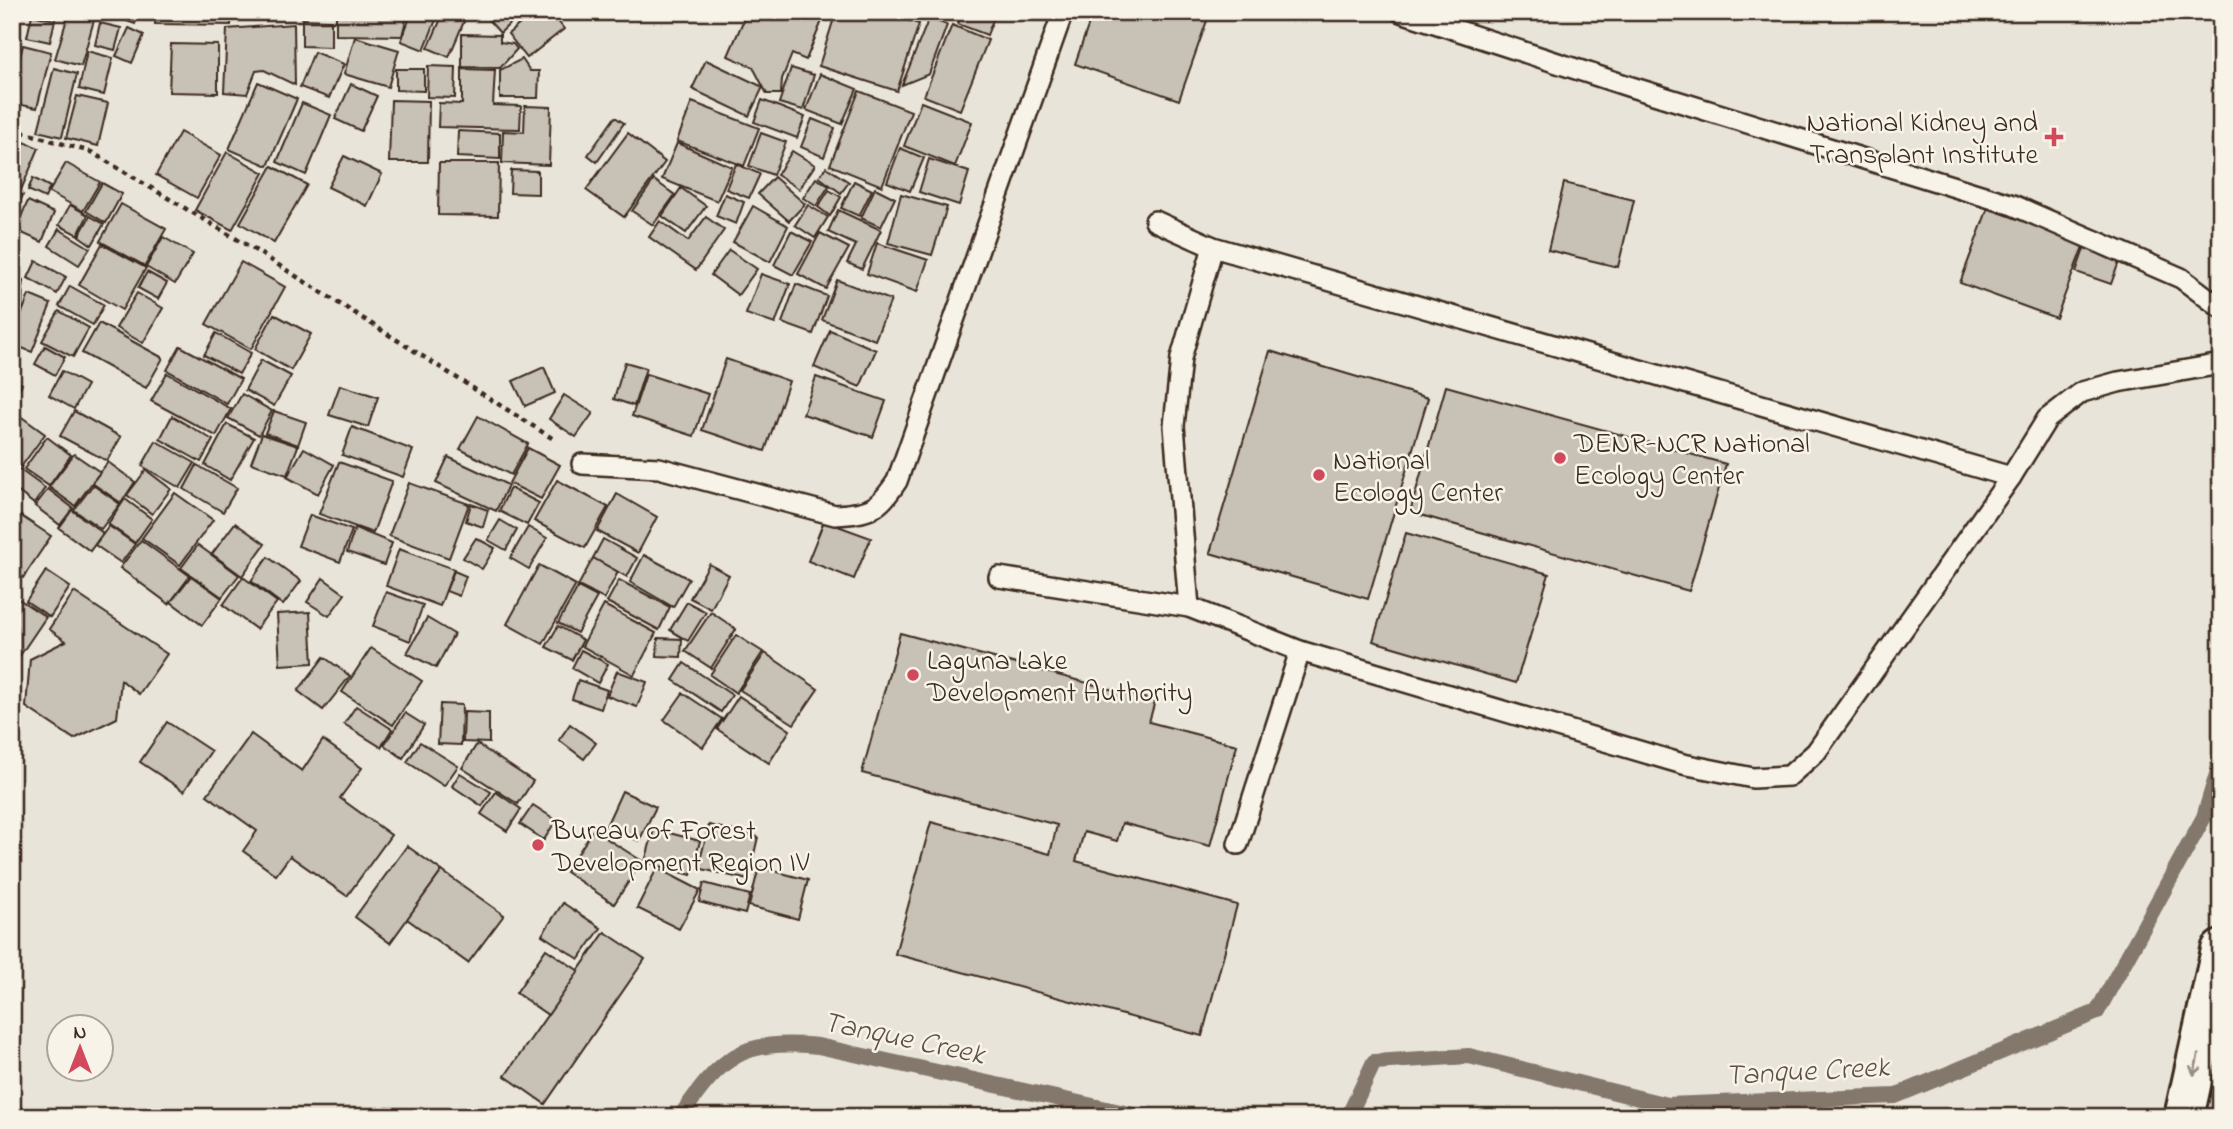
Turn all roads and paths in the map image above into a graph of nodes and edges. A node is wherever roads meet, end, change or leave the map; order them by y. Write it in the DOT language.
graph roads {
  1 [pos="1063,12"];
  2 [pos="1401,12"];
  3 [pos="12,129"];
  4 [pos="1155,221"];
  5 [pos="1213,247"];
  6 [pos="2221,308"];
  7 [pos="2221,364"];
  8 [pos="582,464"];
  9 [pos="2011,477"];
  10 [pos="999,577"];
  11 [pos="1189,607"];
  12 [pos="1300,651"];
  13 [pos="1238,844"];
  14 [pos="2221,950"];
  15 [pos="2184,1117"];
  1 -- 8 [label="lane"];
  2 -- 6 [label="lane"];
  3 -- 8 [label="path"];
  4 -- 5 [label="lane"];
  5 -- 9 [label="lane"];
  5 -- 11 [label="lane"];
  7 -- 9 [label="lane"];
  9 -- 12 [label="lane"];
  10 -- 11 [label="lane"];
  11 -- 12 [label="lane"];
  12 -- 13 [label="lane"];
  14 -- 15 [label="main road, one-way"];
}
